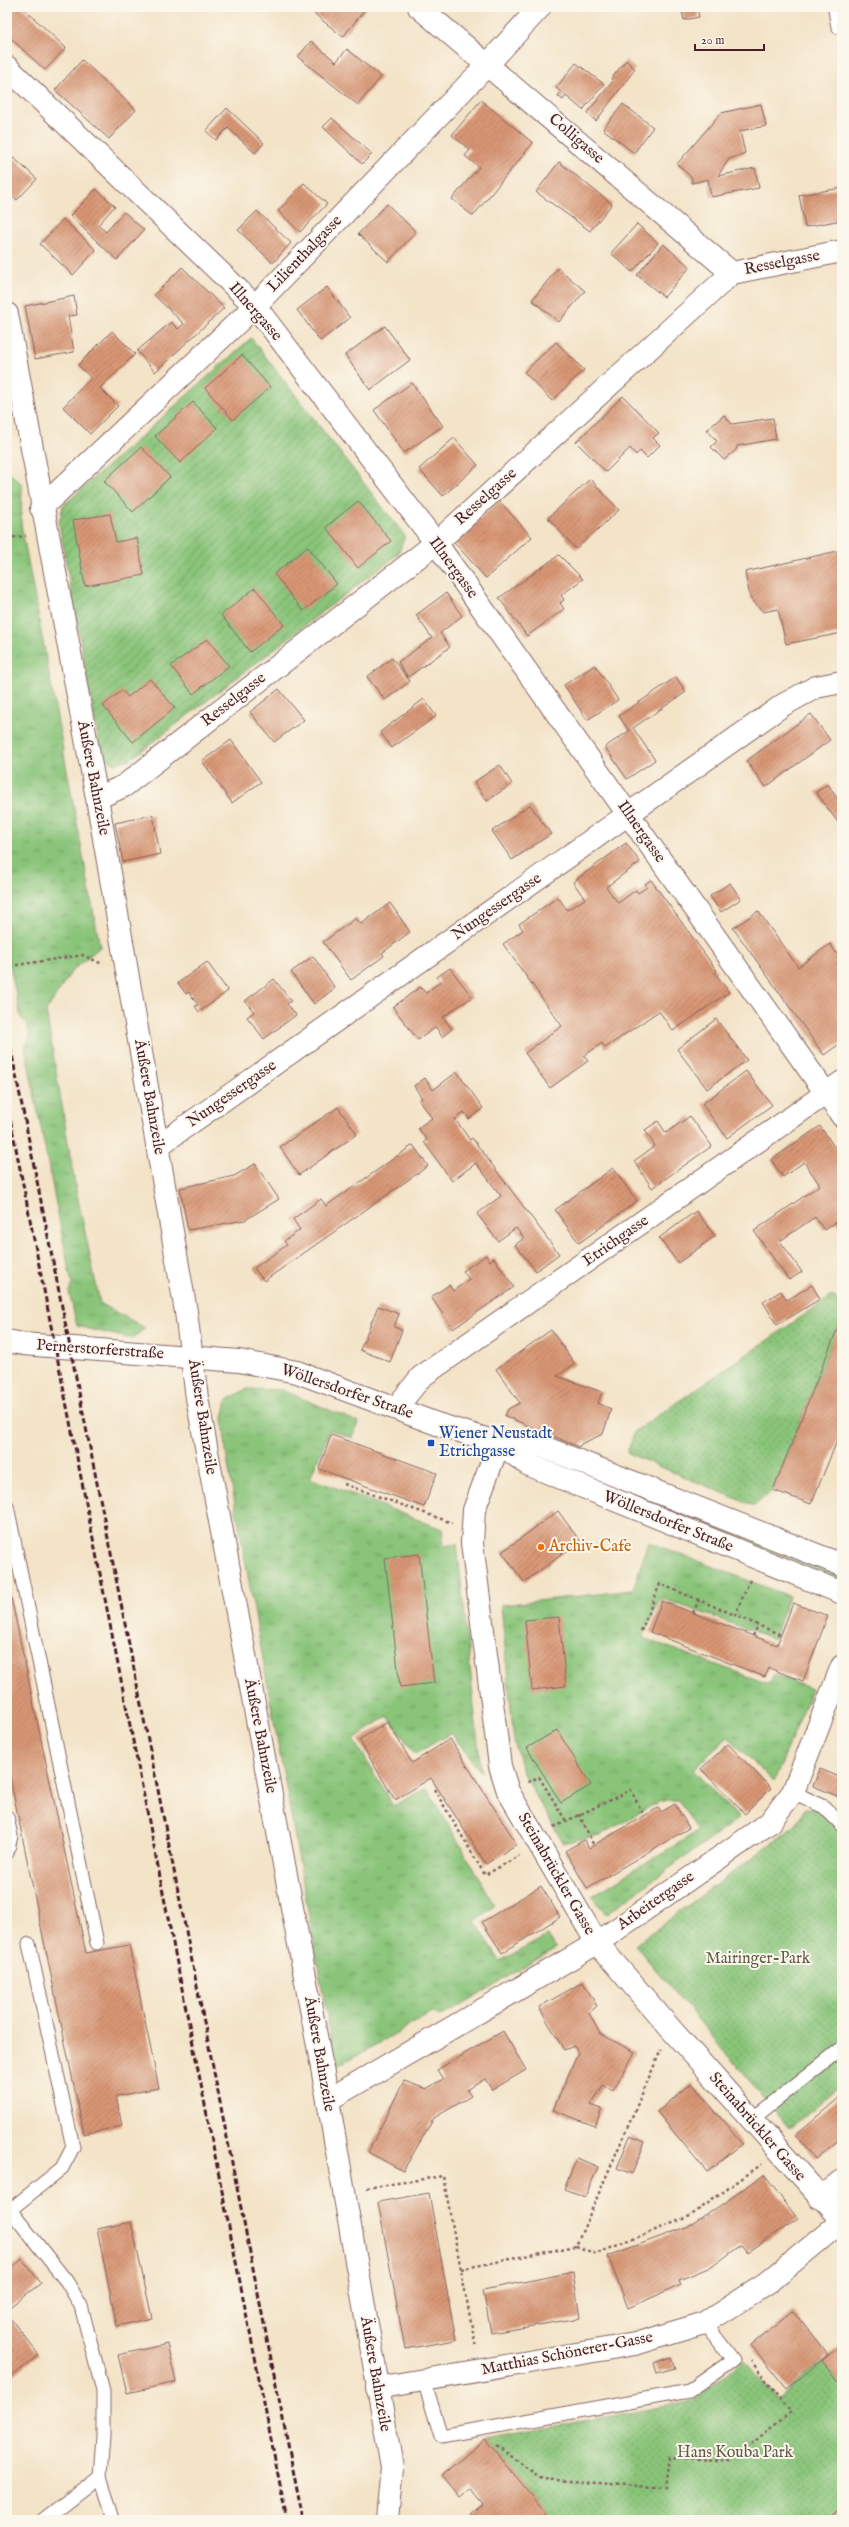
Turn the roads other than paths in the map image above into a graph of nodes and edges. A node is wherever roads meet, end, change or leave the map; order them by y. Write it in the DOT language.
graph roads {
  1 [pos="419,7"];
  2 [pos="540,7"];
  3 [pos="839,7"];
  4 [pos="842,24"];
  5 [pos="488,64"];
  6 [pos="7,67"];
  7 [pos="842,252"];
  8 [pos="732,273"];
  9 [pos="255,306"];
  10 [pos="7,314"];
  11 [pos="41,508"];
  12 [pos="436,543"];
  13 [pos="842,682"];
  14 [pos="97,798"];
  15 [pos="629,814"];
  16 [pos="834,1088"];
  17 [pos="842,1116"];
  18 [pos="158,1146"];
  19 [pos="7,1341"];
  20 [pos="192,1357"];
  21 [pos="396,1408"];
  22 [pos="499,1443"];
  23 [pos="7,1506"];
  24 [pos="842,1564"];
  25 [pos="842,1593"];
  26 [pos="842,1666"];
  27 [pos="792,1792"];
  28 [pos="7,1817"];
  29 [pos="842,1825"];
  30 [pos="7,1853"];
  31 [pos="597,1942"];
  32 [pos="97,1943"];
  33 [pos="30,1944"];
  34 [pos="842,2048"];
  35 [pos="328,2100"];
  36 [pos="751,2120"];
  37 [pos="842,2182"];
  38 [pos="820,2199"];
  39 [pos="8,2208"];
  40 [pos="842,2221"];
  41 [pos="705,2323"];
  42 [pos="424,2380"];
  43 [pos="377,2388"];
  44 [pos="100,2476"];
  45 [pos="43,2520"];
  46 [pos="113,2520"];
  47 [pos="387,2520"];
  1 -- 5 [label="street, Colligasse"];
  2 -- 5 [label="street, Lilienthalgasse"];
  3 -- 4 [label="street"];
  5 -- 8 [label="street, Colligasse"];
  5 -- 9 [label="street, Lilienthalgasse"];
  6 -- 9 [label="street, Illnergasse"];
  7 -- 8 [label="street, Resselgasse"];
  8 -- 12 [label="street, Resselgasse"];
  9 -- 11 [label="street, Lilienthalgasse"];
  9 -- 12 [label="street, Illnergasse"];
  10 -- 11 [label="street, Äußere Bahnzeile"];
  11 -- 14 [label="street, Äußere Bahnzeile"];
  12 -- 14 [label="street, Resselgasse"];
  12 -- 15 [label="street, Illnergasse"];
  13 -- 15 [label="street, Nungessergasse"];
  14 -- 18 [label="street, Äußere Bahnzeile"];
  15 -- 16 [label="street, Illnergasse"];
  15 -- 18 [label="street, Nungessergasse"];
  16 -- 17 [label="street, Illnergasse"];
  16 -- 21 [label="street, Etrichgasse"];
  18 -- 20 [label="street, Äußere Bahnzeile"];
  19 -- 20 [label="street, Pernerstorferstraße"];
  20 -- 21 [label="street, Wöllersdorfer Straße"];
  20 -- 35 [label="street, Äußere Bahnzeile"];
  21 -- 22 [label="street, Wöllersdorfer Straße"];
  22 -- 24 [label="street, Wöllersdorfer Straße"];
  22 -- 25 [label="street, Wöllersdorfer Straße"];
  22 -- 31 [label="street, Steinabrückler Gasse"];
  23 -- 32 [label="lane"];
  26 -- 27 [label="street, Arbeitergasse"];
  27 -- 29 [label="lane"];
  27 -- 31 [label="street, Arbeitergasse"];
  28 -- 30 [label="lane"];
  31 -- 35 [label="street, Arbeitergasse"];
  31 -- 36 [label="street, Steinabrückler Gasse"];
  33 -- 39 [label="lane"];
  34 -- 36 [label="lane"];
  35 -- 43 [label="street, Äußere Bahnzeile"];
  36 -- 38 [label="street, Steinabrückler Gasse"];
  37 -- 38 [label="street"];
  38 -- 40 [label="street, Steinabrückler Gasse"];
  39 -- 44 [label="lane"];
  40 -- 41 [label="street, Matthias Schönerer-Gasse"];
  41 -- 42 [label="street, Matthias Schönerer-Gasse"];
  41 -- 42 [label="lane"];
  42 -- 43 [label="street, Matthias Schönerer-Gasse"];
  43 -- 47 [label="street, Äußere Bahnzeile"];
  44 -- 45 [label="lane"];
  44 -- 46 [label="lane"];
}
